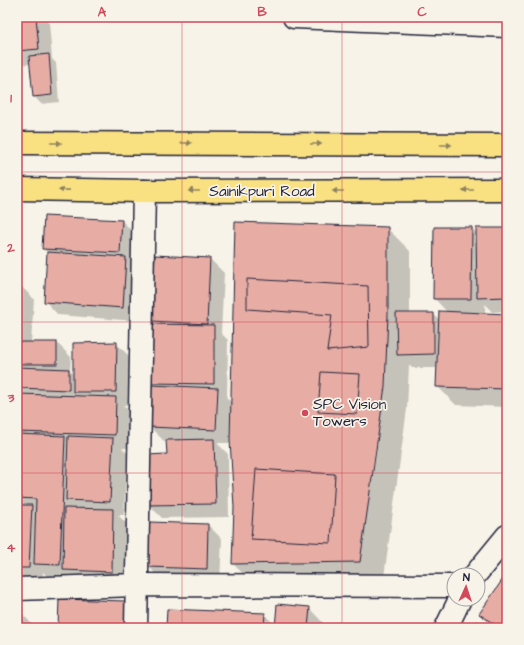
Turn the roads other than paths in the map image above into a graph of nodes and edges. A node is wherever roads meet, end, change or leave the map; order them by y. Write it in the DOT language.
graph roads {
  1 [pos="294,17"];
  2 [pos="507,26"];
  3 [pos="17,143"];
  4 [pos="507,145"];
  5 [pos="17,189"];
  6 [pos="507,190"];
  7 [pos="144,191"];
  8 [pos="507,536"];
  9 [pos="482,567"];
  10 [pos="137,585"];
  11 [pos="446,586"];
  12 [pos="17,589"];
  13 [pos="456,607"];
  14 [pos="136,628"];
  15 [pos="446,628"];
  1 -- 2 [label="street"];
  3 -- 4 [label="main road, one-way"];
  7 -- 5 [label="main road, Sainikpuri Road, one-way"];
  6 -- 7 [label="main road, Sainikpuri Road, one-way"];
  7 -- 10 [label="street"];
  8 -- 9 [label="street"];
  10 -- 11 [label="street"];
  10 -- 12 [label="street"];
  10 -- 14 [label="street"];
  13 -- 15 [label="street"];
}
